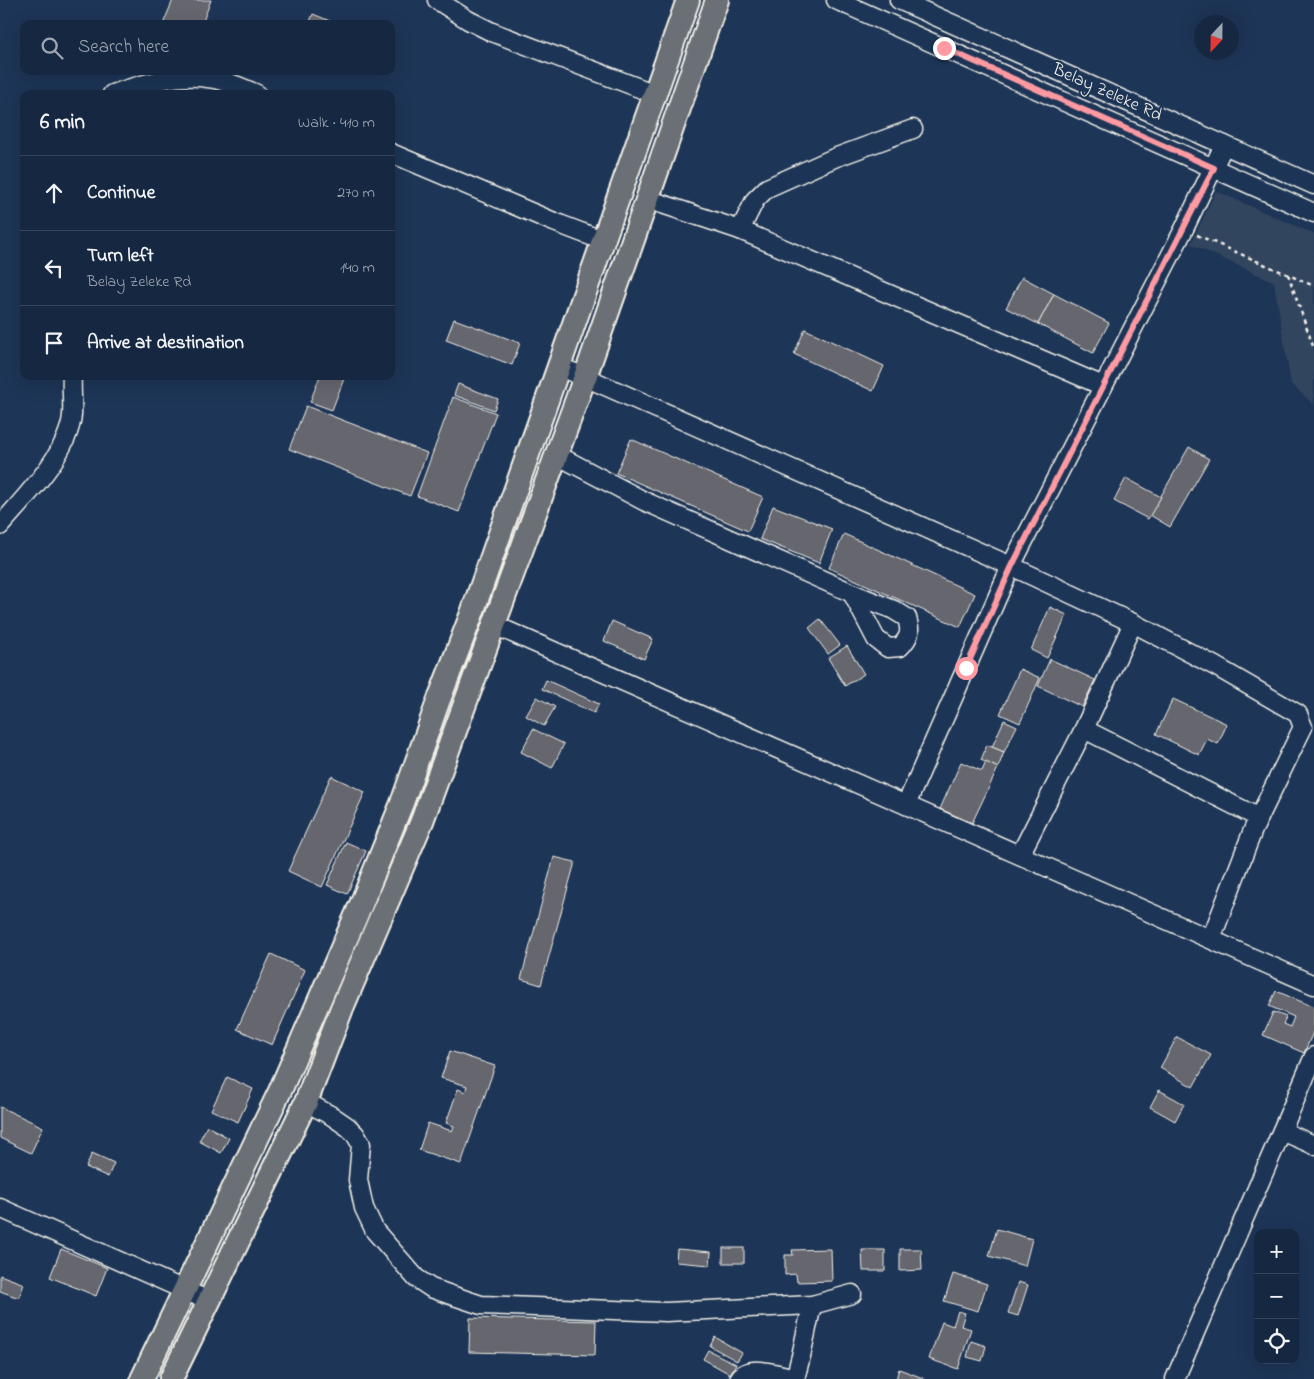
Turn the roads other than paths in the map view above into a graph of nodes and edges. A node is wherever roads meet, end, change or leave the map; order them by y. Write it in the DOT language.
graph roads {
  1 [pos="437,0"];
  2 [pos="688,0"];
  3 [pos="717,0"];
  4 [pos="836,0"];
  5 [pos="899,0"];
  6 [pos="126,90"];
  7 [pos="248,90"];
  8 [pos="655,94"];
  9 [pos="913,129"];
  10 [pos="1224,145"];
  11 [pos="395,155"];
  12 [pos="1214,168"];
  13 [pos="1314,185"];
  14 [pos="647,198"];
  15 [pos="1314,213"];
  16 [pos="740,230"];
  17 [pos="604,241"];
  18 [pos="559,367"];
  19 [pos="585,377"];
  20 [pos="72,380"];
  21 [pos="1103,386"];
  22 [pos="556,454"];
  23 [pos="0,526"];
  24 [pos="1012,566"];
  25 [pos="852,593"];
  26 [pos="1133,623"];
  27 [pos="494,625"];
  28 [pos="453,666"];
  29 [pos="475,674"];
  30 [pos="1084,729"];
  31 [pos="906,805"];
  32 [pos="1259,818"];
  33 [pos="1020,855"];
  34 [pos="1211,939"];
  35 [pos="1314,985"];
  36 [pos="1314,1056"];
  37 [pos="306,1102"];
  38 [pos="1282,1131"];
  39 [pos="1314,1145"];
  40 [pos="0,1208"];
  41 [pos="184,1289"];
  42 [pos="852,1294"];
  43 [pos="209,1301"];
  44 [pos="812,1305"];
  45 [pos="142,1379"];
  46 [pos="171,1379"];
  47 [pos="739,1379"];
  48 [pos="795,1379"];
  49 [pos="1175,1379"];
  1 -- 8 [label="street"];
  2 -- 8 [label="main road"];
  3 -- 14 [label="main road"];
  4 -- 12 [label="street, Belay Zeleke Rd"];
  5 -- 10 [label="street, Belay Zeleke Rd"];
  6 -- 7 [label="street"];
  8 -- 17 [label="main road"];
  9 -- 16 [label="street"];
  10 -- 12 [label="street"];
  10 -- 13 [label="street, Belay Zeleke Rd"];
  11 -- 17 [label="street"];
  12 -- 15 [label="street, Belay Zeleke Rd"];
  12 -- 21 [label="street"];
  14 -- 16 [label="street"];
  14 -- 19 [label="main road"];
  16 -- 21 [label="street"];
  17 -- 18 [label="main road"];
  18 -- 19 [label="street"];
  18 -- 28 [label="main road"];
  19 -- 22 [label="main road"];
  19 -- 24 [label="street"];
  20 -- 23 [label="street"];
  21 -- 24 [label="street"];
  22 -- 25 [label="street"];
  22 -- 27 [label="main road"];
  24 -- 26 [label="street"];
  24 -- 31 [label="street"];
  26 -- 30 [label="street"];
  26 -- 32 [label="street"];
  27 -- 29 [label="main road"];
  27 -- 31 [label="street"];
  28 -- 29 [label="main road"];
  28 -- 41 [label="main road"];
  29 -- 37 [label="main road"];
  30 -- 32 [label="street"];
  30 -- 33 [label="street"];
  31 -- 33 [label="street"];
  32 -- 34 [label="street"];
  33 -- 34 [label="street"];
  34 -- 35 [label="street"];
  36 -- 38 [label="street"];
  37 -- 43 [label="main road"];
  37 -- 44 [label="street"];
  38 -- 39 [label="street"];
  38 -- 49 [label="street"];
  40 -- 41 [label="street"];
  41 -- 43 [label="street"];
  41 -- 45 [label="main road"];
  42 -- 44 [label="street"];
  43 -- 46 [label="main road"];
  44 -- 48 [label="street"];
  47 -- 48 [label="street"];
}
